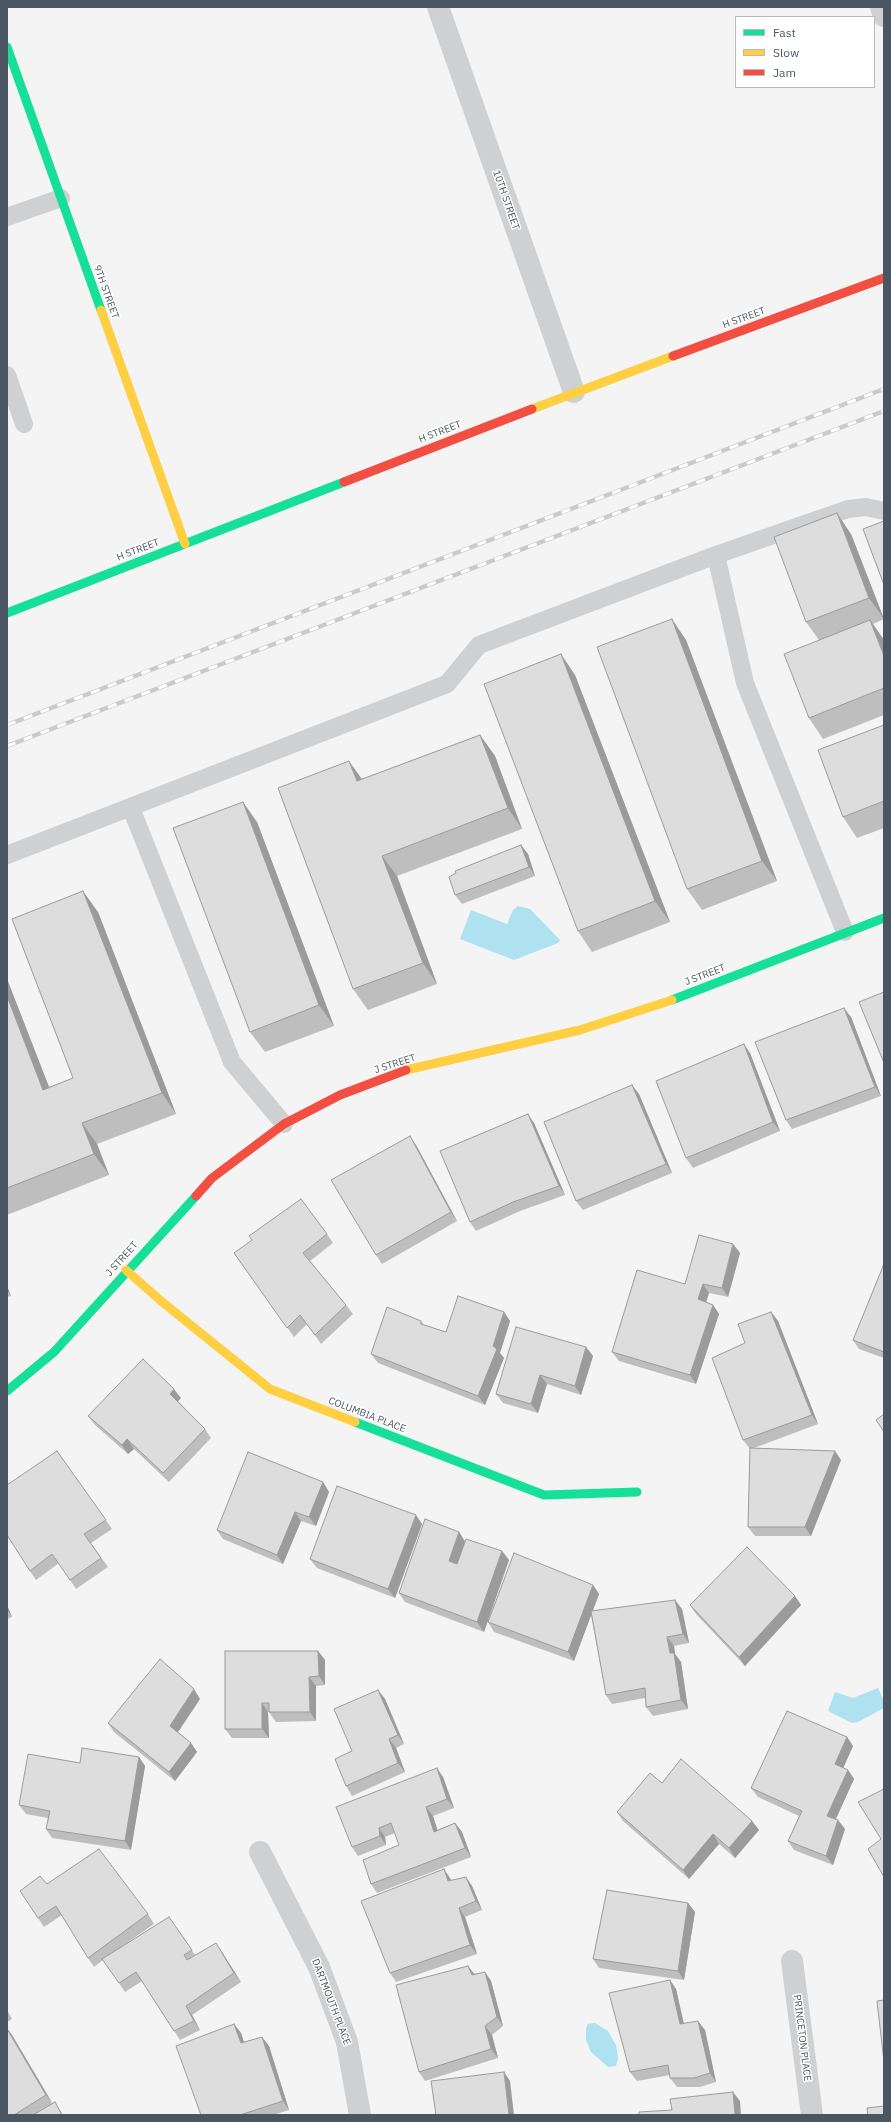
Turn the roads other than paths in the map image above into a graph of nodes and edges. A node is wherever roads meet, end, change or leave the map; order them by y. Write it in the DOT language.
graph roads {
  1 [pos="438,7"];
  2 [pos="881,7"];
  3 [pos="884,16"];
  4 [pos="7,47"];
  5 [pos="61,198"];
  6 [pos="7,217"];
  7 [pos="884,278"];
  8 [pos="7,375"];
  9 [pos="574,392"];
  10 [pos="24,424"];
  11 [pos="884,511"];
  12 [pos="185,544"];
  13 [pos="716,555"];
  14 [pos="7,613"];
  15 [pos="131,808"];
  16 [pos="7,855"];
  17 [pos="884,918"];
  18 [pos="845,932"];
  19 [pos="284,1124"];
  20 [pos="126,1270"];
  21 [pos="7,1391"];
  22 [pos="637,1492"];
  23 [pos="260,1852"];
  24 [pos="792,1961"];
  25 [pos="360,2115"];
  26 [pos="812,2115"];
  1 -- 9 [label="street, 10TH STREET"];
  2 -- 3 [label="street"];
  4 -- 5 [label="street, 9TH STREET"];
  5 -- 6 [label="lane"];
  5 -- 12 [label="street, 9TH STREET"];
  7 -- 9 [label="street, H STREET"];
  8 -- 10 [label="lane"];
  9 -- 12 [label="street, H STREET"];
  11 -- 13 [label="lane"];
  12 -- 14 [label="street, H STREET"];
  13 -- 15 [label="lane"];
  13 -- 18 [label="lane"];
  15 -- 16 [label="lane"];
  15 -- 19 [label="lane"];
  17 -- 18 [label="street, J STREET"];
  18 -- 19 [label="street, J STREET"];
  19 -- 20 [label="street, J STREET"];
  20 -- 21 [label="street, J STREET"];
  20 -- 22 [label="street, COLUMBIA PLACE"];
  23 -- 25 [label="street, DARTMOUTH PLACE"];
  24 -- 26 [label="street, PRINCETON PLACE"];
}
